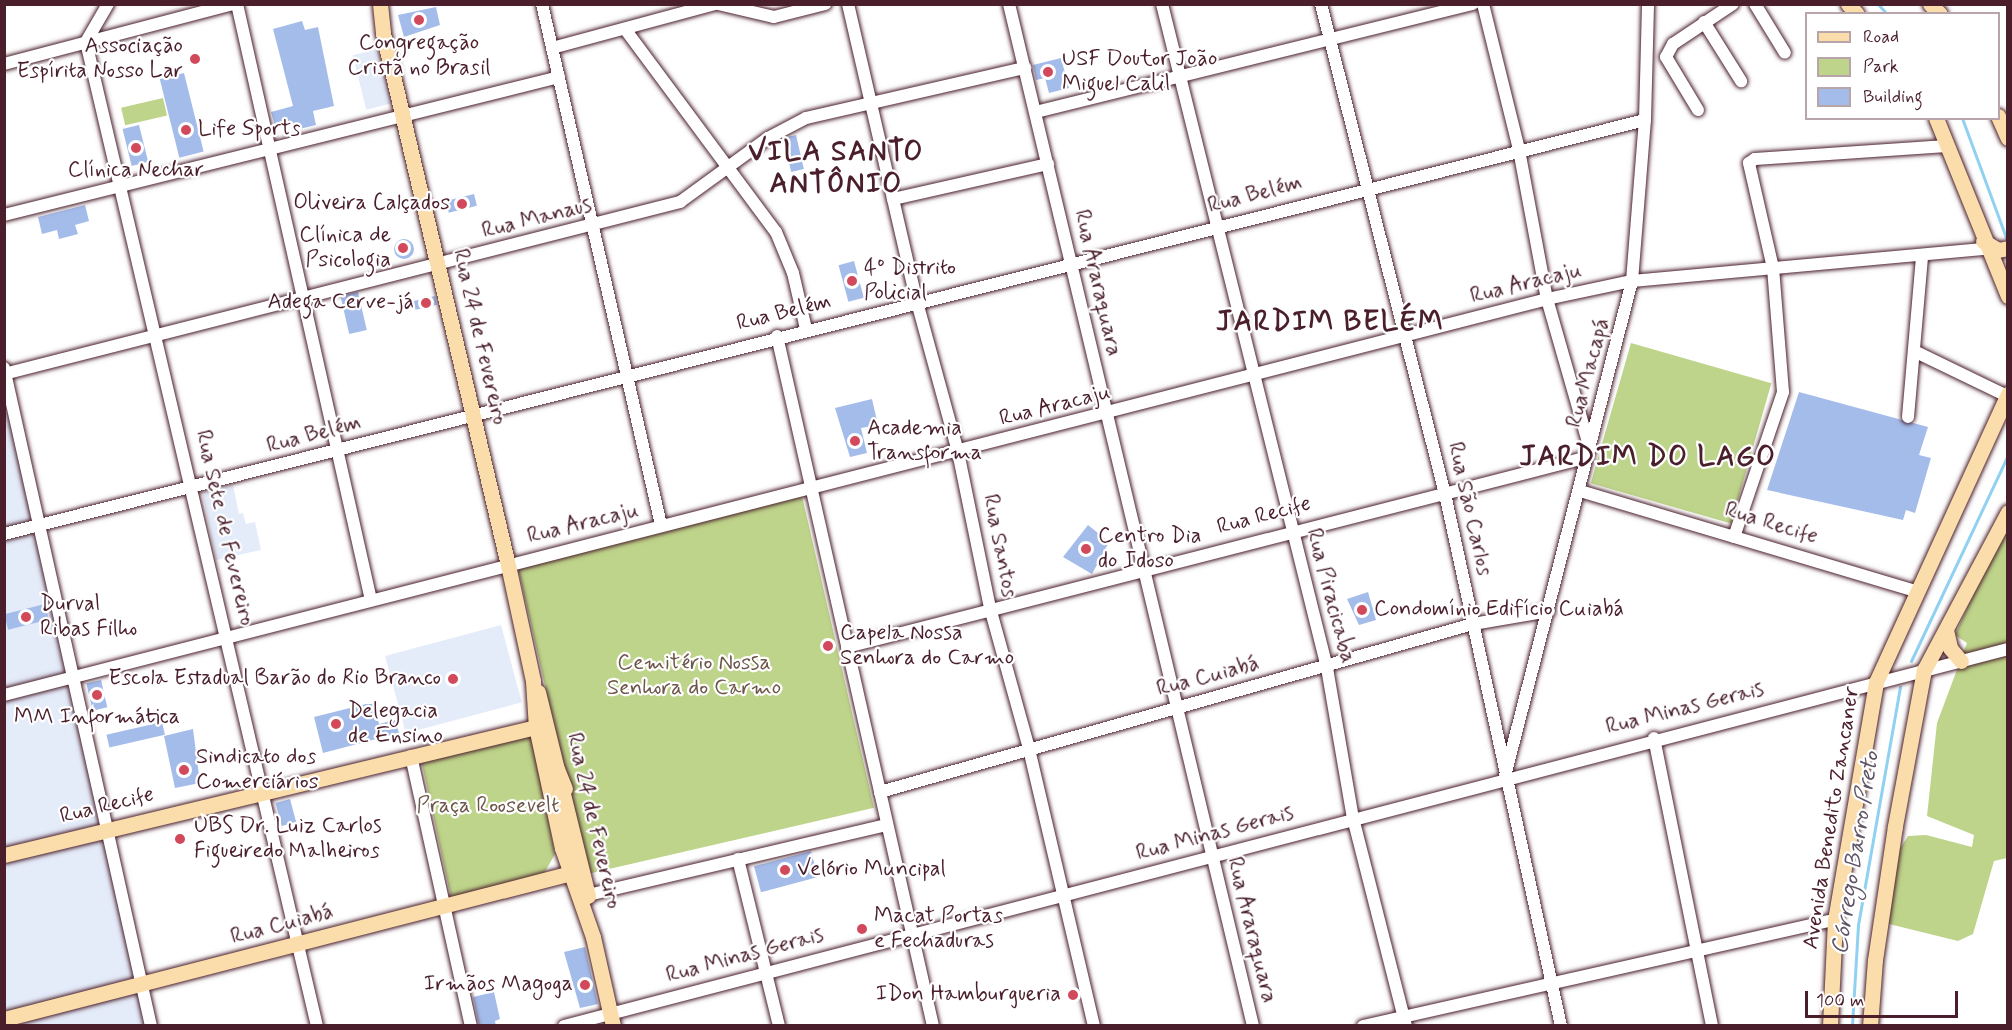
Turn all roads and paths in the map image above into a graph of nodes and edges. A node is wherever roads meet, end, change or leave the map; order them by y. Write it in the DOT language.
graph roads {
  1 [pos="108,4"];
  2 [pos="232,4"];
  3 [pos="237,4"];
  4 [pos="380,4"];
  5 [pos="542,4"];
  6 [pos="717,4"];
  7 [pos="825,4"];
  8 [pos="848,4"];
  9 [pos="1009,4"];
  10 [pos="1162,4"];
  11 [pos="1321,4"];
  12 [pos="1473,4"];
  13 [pos="1483,4"];
  14 [pos="1648,4"];
  15 [pos="1733,4"];
  16 [pos="1755,4"];
  17 [pos="207,8"];
  18 [pos="1704,22"];
  19 [pos="625,29"];
  20 [pos="1329,40"];
  21 [pos="86,42"];
  22 [pos="552,48"];
  23 [pos="1785,53"];
  24 [pos="4,64"];
  25 [pos="1025,68"];
  26 [pos="559,77"];
  27 [pos="1179,77"];
  28 [pos="1741,81"];
  29 [pos="870,103"];
  30 [pos="1698,110"];
  31 [pos="1036,112"];
  32 [pos="403,116"];
  33 [pos="1645,120"];
  34 [pos="1937,120"];
  35 [pos="2000,120"];
  36 [pos="2007,138"];
  37 [pos="1947,146"];
  38 [pos="270,148"];
  39 [pos="1520,150"];
  40 [pos="1048,164"];
  41 [pos="728,168"];
  42 [pos="120,184"];
  43 [pos="1365,188"];
  44 [pos="893,199"];
  45 [pos="4,215"];
  46 [pos="1216,226"];
  47 [pos="593,227"];
  48 [pos="1995,250"];
  49 [pos="1922,257"];
  50 [pos="1070,264"];
  51 [pos="440,265"];
  52 [pos="1773,268"];
  53 [pos="1632,281"];
  54 [pos="2007,296"];
  55 [pos="303,299"];
  56 [pos="1547,299"];
  57 [pos="917,302"];
  58 [pos="806,329"];
  59 [pos="777,336"];
  60 [pos="1406,336"];
  61 [pos="156,337"];
  62 [pos="1914,351"];
  63 [pos="5,372"];
  64 [pos="627,375"];
  65 [pos="1254,376"];
  66 [pos="2007,395"];
  67 [pos="473,414"];
  68 [pos="1107,415"];
  69 [pos="1908,417"];
  70 [pos="336,451"];
  71 [pos="958,452"];
  72 [pos="1589,453"];
  73 [pos="194,488"];
  74 [pos="810,489"];
  75 [pos="1580,491"];
  76 [pos="1445,494"];
  77 [pos="2007,512"];
  78 [pos="661,525"];
  79 [pos="37,526"];
  80 [pos="1291,531"];
  81 [pos="4,534"];
  82 [pos="1734,537"];
  83 [pos="508,564"];
  84 [pos="1142,571"];
  85 [pos="1915,591"];
  86 [pos="371,600"];
  87 [pos="990,608"];
  88 [pos="1549,610"];
  89 [pos="1473,624"];
  90 [pos="1946,630"];
  91 [pos="229,639"];
  92 [pos="847,647"];
  93 [pos="2007,649"];
  94 [pos="1961,661"];
  95 [pos="1327,668"];
  96 [pos="1924,670"];
  97 [pos="74,676"];
  98 [pos="533,681"];
  99 [pos="1876,682"];
  100 [pos="4,695"];
  101 [pos="1179,709"];
  102 [pos="536,727"];
  103 [pos="1654,738"];
  104 [pos="1029,749"];
  105 [pos="411,756"];
  106 [pos="1505,778"];
  107 [pos="263,789"];
  108 [pos="565,789"];
  109 [pos="880,792"];
  110 [pos="1353,818"];
  111 [pos="887,825"];
  112 [pos="572,826"];
  113 [pos="109,829"];
  114 [pos="562,848"];
  115 [pos="4,855"];
  116 [pos="1212,858"];
  117 [pos="738,859"];
  118 [pos="573,879"];
  119 [pos="549,880"];
  120 [pos="588,895"];
  121 [pos="1062,895"];
  122 [pos="445,906"];
  123 [pos="1835,920"];
  124 [pos="912,935"];
  125 [pos="593,937"];
  126 [pos="298,943"];
  127 [pos="1696,951"];
  128 [pos="765,972"];
  129 [pos="1550,983"];
  130 [pos="142,986"];
  131 [pos="4,1019"];
  132 [pos="612,1020"];
  133 [pos="1405,1021"];
  134 [pos="151,1026"];
  135 [pos="317,1026"];
  136 [pos="471,1026"];
  137 [pos="564,1026"];
  138 [pos="779,1026"];
  139 [pos="933,1026"];
  140 [pos="1094,1026"];
  141 [pos="1253,1026"];
  142 [pos="1363,1026"];
  143 [pos="1561,1026"];
  144 [pos="1712,1026"];
  145 [pos="1830,1026"];
  146 [pos="1870,1026"];
  1 -- 21 [label="street"];
  2 -- 17 [label="street"];
  3 -- 38 [label="street"];
  4 -- 32 [label="main road, Rua 24 de Fevereiro"];
  5 -- 22 [label="street"];
  6 -- 7 [label="street"];
  6 -- 19 [label="street"];
  8 -- 29 [label="street, Rua Santos"];
  9 -- 25 [label="street, Rua Araraquara"];
  10 -- 27 [label="street, Rua Piracicaba"];
  11 -- 20 [label="street, Rua São Carlos"];
  12 -- 20 [label="street"];
  13 -- 39 [label="street"];
  14 -- 33 [label="street, Rua Macapá"];
  15 -- 18 [label="street"];
  16 -- 23 [label="street"];
  17 -- 21 [label="street"];
  18 -- 28 [label="street"];
  18 -- 30 [label="street"];
  19 -- 22 [label="street"];
  19 -- 41 [label="street"];
  20 -- 27 [label="street"];
  20 -- 43 [label="street, Rua São Carlos"];
  21 -- 24 [label="street"];
  21 -- 42 [label="street, Rua Sete de Fevereiro"];
  22 -- 26 [label="street"];
  25 -- 29 [label="street, Rua Manaus"];
  25 -- 31 [label="street, Rua Araraquara"];
  26 -- 32 [label="street"];
  26 -- 47 [label="street"];
  27 -- 31 [label="street"];
  27 -- 46 [label="street, Rua Piracicaba"];
  29 -- 41 [label="street, Rua Manaus"];
  29 -- 44 [label="street, Rua Santos"];
  31 -- 40 [label="street, Rua Araraquara"];
  32 -- 38 [label="street"];
  32 -- 51 [label="main road, Rua 24 de Fevereiro"];
  33 -- 39 [label="street, Rua Belém"];
  33 -- 53 [label="street, Rua Macapá"];
  34 -- 37 [label="main road"];
  35 -- 36 [label="main road"];
  37 -- 48 [label="main road"];
  37 -- 52 [label="street"];
  38 -- 42 [label="street"];
  38 -- 55 [label="street"];
  39 -- 43 [label="street, Rua Belém"];
  39 -- 56 [label="street"];
  40 -- 44 [label="street"];
  40 -- 50 [label="street, Rua Araraquara"];
  41 -- 47 [label="street, Rua Manaus"];
  41 -- 58 [label="street"];
  42 -- 45 [label="street"];
  42 -- 61 [label="street, Rua Sete de Fevereiro"];
  43 -- 46 [label="street, Rua Belém"];
  43 -- 60 [label="street, Rua São Carlos"];
  44 -- 57 [label="street, Rua Santos"];
  46 -- 50 [label="street, Rua Belém"];
  46 -- 65 [label="street, Rua Piracicaba"];
  47 -- 51 [label="street, Rua Manaus"];
  47 -- 64 [label="street"];
  48 -- 49 [label="street, Rua Aracaju"];
  48 -- 54 [label="main road"];
  49 -- 52 [label="street, Rua Aracaju"];
  49 -- 62 [label="street"];
  50 -- 57 [label="street, Rua Belém"];
  50 -- 68 [label="street, Rua Araraquara"];
  51 -- 55 [label="street, Rua Manaus"];
  51 -- 67 [label="main road, Rua 24 de Fevereiro"];
  52 -- 53 [label="street, Rua Aracaju"];
  52 -- 82 [label="street"];
  53 -- 56 [label="street, Rua Aracaju"];
  53 -- 72 [label="street, Rua Macapá"];
  55 -- 61 [label="street, Rua Manaus"];
  55 -- 70 [label="street"];
  56 -- 60 [label="street, Rua Aracaju"];
  56 -- 72 [label="street"];
  57 -- 58 [label="street, Rua Belém"];
  57 -- 71 [label="street, Rua Santos"];
  58 -- 59 [label="street, Rua Belém"];
  59 -- 64 [label="street, Rua Belém"];
  59 -- 74 [label="street"];
  60 -- 65 [label="street, Rua Aracaju"];
  60 -- 76 [label="street, Rua São Carlos"];
  61 -- 63 [label="street, Rua Manaus"];
  61 -- 73 [label="street, Rua Sete de Fevereiro"];
  62 -- 66 [label="street"];
  62 -- 69 [label="street"];
  63 -- 79 [label="street"];
  64 -- 67 [label="street, Rua Belém"];
  64 -- 78 [label="street"];
  65 -- 68 [label="street, Rua Aracaju"];
  65 -- 80 [label="street, Rua Piracicaba"];
  66 -- 85 [label="main road, Avenida Benedito Zancaner"];
  67 -- 70 [label="street, Rua Belém"];
  67 -- 83 [label="main road, Rua 24 de Fevereiro"];
  68 -- 71 [label="street, Rua Aracaju"];
  68 -- 84 [label="street, Rua Araraquara"];
  70 -- 73 [label="street, Rua Belém"];
  70 -- 86 [label="street"];
  71 -- 74 [label="street, Rua Aracaju"];
  71 -- 87 [label="street, Rua Santos"];
  72 -- 75 [label="street, Rua Macapá"];
  72 -- 76 [label="street, Rua Recife"];
  73 -- 79 [label="street, Rua Belém"];
  73 -- 91 [label="street, Rua Sete de Fevereiro"];
  74 -- 78 [label="street, Rua Aracaju"];
  74 -- 92 [label="street"];
  75 -- 82 [label="street, Rua Recife"];
  75 -- 88 [label="street, Rua Macapá"];
  76 -- 80 [label="street, Rua Recife"];
  76 -- 89 [label="street, Rua São Carlos"];
  77 -- 90 [label="main road"];
  78 -- 83 [label="street, Rua Aracaju"];
  79 -- 81 [label="street, Rua Belém"];
  79 -- 97 [label="street"];
  80 -- 84 [label="street, Rua Recife"];
  80 -- 95 [label="street, Rua Piracicaba"];
  82 -- 85 [label="street, Rua Recife"];
  83 -- 86 [label="street, Rua Aracaju"];
  83 -- 98 [label="main road, Rua 24 de Fevereiro"];
  84 -- 87 [label="street, Rua Recife"];
  84 -- 101 [label="street, Rua Araraquara"];
  85 -- 99 [label="main road, Avenida Benedito Zancaner"];
  86 -- 91 [label="street, Rua Aracaju"];
  87 -- 92 [label="street, Rua Recife"];
  87 -- 104 [label="street, Rua Santos"];
  88 -- 89 [label="street, Rua Cuiabá"];
  88 -- 106 [label="street, Rua Macapá"];
  89 -- 95 [label="street, Rua Cuiabá"];
  89 -- 106 [label="street, Rua São Carlos"];
  90 -- 94 [label="main road"];
  90 -- 96 [label="main road"];
  91 -- 97 [label="street, Rua Aracaju"];
  91 -- 107 [label="street, Rua Sete de Fevereiro"];
  92 -- 109 [label="street"];
  93 -- 94 [label="street, Rua Minas Gerais"];
  94 -- 96 [label="street, Rua Minas Gerais"];
  95 -- 101 [label="street, Rua Cuiabá"];
  95 -- 110 [label="street, Rua Piracicaba"];
  96 -- 99 [label="street, Rua Minas Gerais"];
  96 -- 146 [label="main road"];
  97 -- 100 [label="street, Rua Aracaju"];
  97 -- 113 [label="street"];
  98 -- 102 [label="main road, Rua 24 de Fevereiro"];
  98 -- 108 [label="main road, Rua 24 de Fevereiro"];
  99 -- 103 [label="street, Rua Minas Gerais"];
  99 -- 123 [label="main road, Avenida Benedito Zancaner"];
  101 -- 104 [label="street, Rua Cuiabá"];
  101 -- 116 [label="street, Rua Araraquara"];
  102 -- 105 [label="main road, Rua Recife"];
  102 -- 108 [label="main road"];
  102 -- 114 [label="main road, Rua 24 de Fevereiro"];
  103 -- 106 [label="street, Rua Minas Gerais"];
  103 -- 127 [label="street"];
  104 -- 109 [label="street, Rua Cuiabá"];
  104 -- 121 [label="street, Rua Santos"];
  105 -- 107 [label="main road, Rua Recife"];
  105 -- 122 [label="street"];
  106 -- 110 [label="street, Rua Minas Gerais"];
  106 -- 129 [label="street, Rua São Carlos"];
  107 -- 113 [label="main road, Rua Recife"];
  107 -- 126 [label="street, Rua Sete de Fevereiro"];
  108 -- 112 [label="main road, Rua 24 de Fevereiro"];
  109 -- 111 [label="street"];
  110 -- 116 [label="street, Rua Minas Gerais"];
  110 -- 133 [label="street, Rua Piracicaba"];
  111 -- 117 [label="street"];
  111 -- 124 [label="street"];
  112 -- 114 [label="main road"];
  112 -- 120 [label="main road, Rua 24 de Fevereiro"];
  113 -- 115 [label="main road, Rua Recife"];
  113 -- 130 [label="street"];
  114 -- 118 [label="main road, Rua 24 de Fevereiro"];
  114 -- 119 [label="main road"];
  116 -- 121 [label="street, Rua Minas Gerais"];
  116 -- 141 [label="street, Rua Araraquara"];
  117 -- 120 [label="street"];
  117 -- 128 [label="street"];
  118 -- 119 [label="main road, Rua Cuiabá"];
  118 -- 120 [label="main road"];
  118 -- 125 [label="main road, Rua 24 de Fevereiro"];
  119 -- 122 [label="main road, Rua Cuiabá"];
  120 -- 125 [label="main road, Rua 24 de Fevereiro"];
  121 -- 124 [label="street, Rua Minas Gerais"];
  121 -- 140 [label="street, Rua Santos"];
  122 -- 126 [label="main road, Rua Cuiabá"];
  122 -- 136 [label="street"];
  123 -- 127 [label="street"];
  123 -- 145 [label="main road, Avenida Benedito Zancaner"];
  124 -- 128 [label="street, Rua Minas Gerais"];
  124 -- 139 [label="street"];
  125 -- 132 [label="main road, Rua 24 de Fevereiro"];
  126 -- 130 [label="main road, Rua Cuiabá"];
  126 -- 135 [label="street, Rua Sete de Fevereiro"];
  127 -- 129 [label="street"];
  127 -- 144 [label="street"];
  128 -- 132 [label="street, Rua Minas Gerais"];
  128 -- 138 [label="street"];
  129 -- 133 [label="street"];
  129 -- 143 [label="street, Rua São Carlos"];
  130 -- 131 [label="main road, Rua Cuiabá"];
  130 -- 134 [label="street"];
  132 -- 137 [label="street, Rua Minas Gerais"];
  133 -- 142 [label="street"];
}
